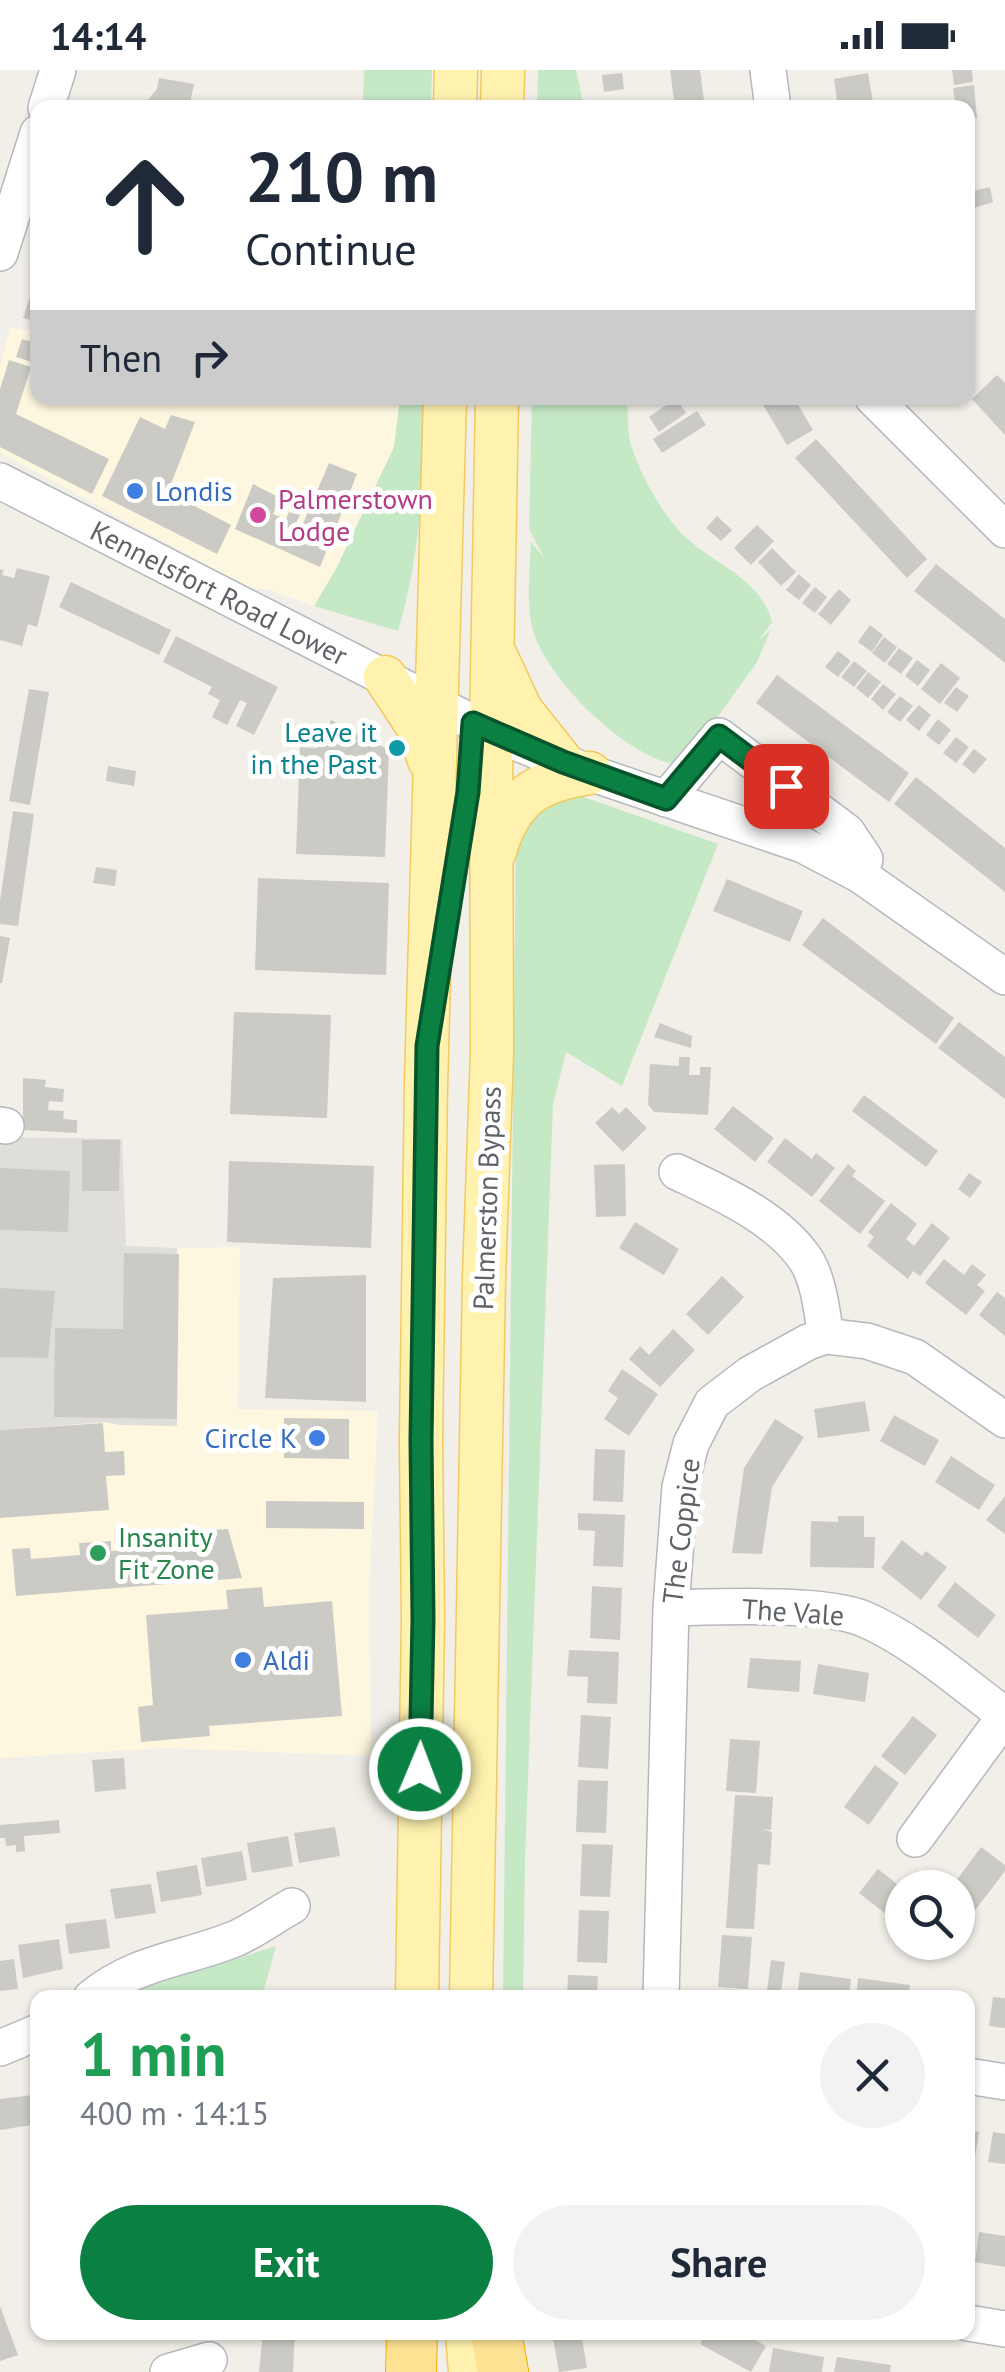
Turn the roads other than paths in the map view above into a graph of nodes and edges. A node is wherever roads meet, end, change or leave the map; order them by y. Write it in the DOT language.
graph roads {
  1 [pos="58,70"];
  2 [pos="456,70"];
  3 [pos="503,70"];
  4 [pos="768,70"];
  5 [pos="49,100"];
  6 [pos="455,100"];
  7 [pos="502,100"];
  8 [pos="772,100"];
  9 [pos="30,158"];
  10 [pos="0,252"];
  11 [pos="446,405"];
  12 [pos="482,405"];
  13 [pos="497,405"];
  14 [pos="880,405"];
  15 [pos="0,481"];
  16 [pos="1005,530"];
  17 [pos="440,622"];
  18 [pos="493,646"];
  19 [pos="377,673"];
  20 [pos="466,719"];
  21 [pos="577,768"];
  22 [pos="436,784"];
  23 [pos="666,799"];
  24 [pos="491,868"];
  25 [pos="860,875"];
  26 [pos="1005,978"];
  27 [pos="427,1046"];
  28 [pos="676,1172"];
  29 [pos="826,1336"];
  30 [pos="1005,1420"];
  31 [pos="671,1608"];
  32 [pos="1005,1715"];
  33 [pos="916,1839"];
  34 [pos="292,1906"];
  35 [pos="100,1990"];
  36 [pos="417,1990"];
  37 [pos="471,1990"];
  38 [pos="661,1990"];
  39 [pos="30,2035"];
  40 [pos="0,2048"];
  41 [pos="975,2077"];
  42 [pos="1005,2082"];
  43 [pos="975,2324"];
  44 [pos="1005,2330"];
  45 [pos="412,2340"];
  46 [pos="430,2340"];
  47 [pos="468,2340"];
  48 [pos="497,2340"];
  49 [pos="209,2355"];
  50 [pos="168,2372"];
  51 [pos="411,2372"];
  52 [pos="433,2372"];
  53 [pos="470,2372"];
  54 [pos="502,2372"];
  1 -- 5 [label="street"];
  2 -- 6 [label="main road"];
  3 -- 7 [label="main road"];
  4 -- 8 [label="street"];
  9 -- 10 [label="street"];
  11 -- 17 [label="main road, Palmerston Bypass"];
  12 -- 20 [label="main road"];
  13 -- 18 [label="main road, Palmerston Bypass"];
  14 -- 16 [label="street"];
  15 -- 19 [label="street, Kennelsfort Road Lower"];
  17 -- 19 [label="main road"];
  17 -- 20 [label="main road, Palmerston Bypass"];
  18 -- 20 [label="main road, Palmerston Bypass"];
  18 -- 21 [label="main road"];
  19 -- 20 [label="street, Kennelsfort Road Lower"];
  19 -- 22 [label="main road"];
  20 -- 21 [label="street, Kennelsfort Road Lower"];
  20 -- 22 [label="main road, Palmerston Bypass"];
  20 -- 24 [label="main road, Palmerston Bypass"];
  20 -- 27 [label="main road"];
  21 -- 23 [label="street, Kennelsfort Road Lower"];
  21 -- 24 [label="main road"];
  22 -- 27 [label="main road, Palmerston Bypass"];
  23 -- 25 [label="street, Kennelsfort Road Lower"];
  23 -- 25 [label="street"];
  24 -- 37 [label="main road, Palmerston Bypass"];
  25 -- 26 [label="street, Kennelsfort Road Lower"];
  27 -- 36 [label="main road, Palmerston Bypass"];
  28 -- 29 [label="street"];
  29 -- 30 [label="street"];
  29 -- 31 [label="street, The Coppice"];
  31 -- 32 [label="street, The Vale"];
  31 -- 38 [label="street, The Coppice"];
  32 -- 33 [label="street"];
  34 -- 35 [label="street"];
  39 -- 40 [label="street"];
  41 -- 42 [label="street"];
  43 -- 44 [label="street"];
  45 -- 51 [label="highway"];
  46 -- 52 [label="main road"];
  47 -- 53 [label="main road"];
  48 -- 54 [label="highway"];
  49 -- 50 [label="street"];
}
